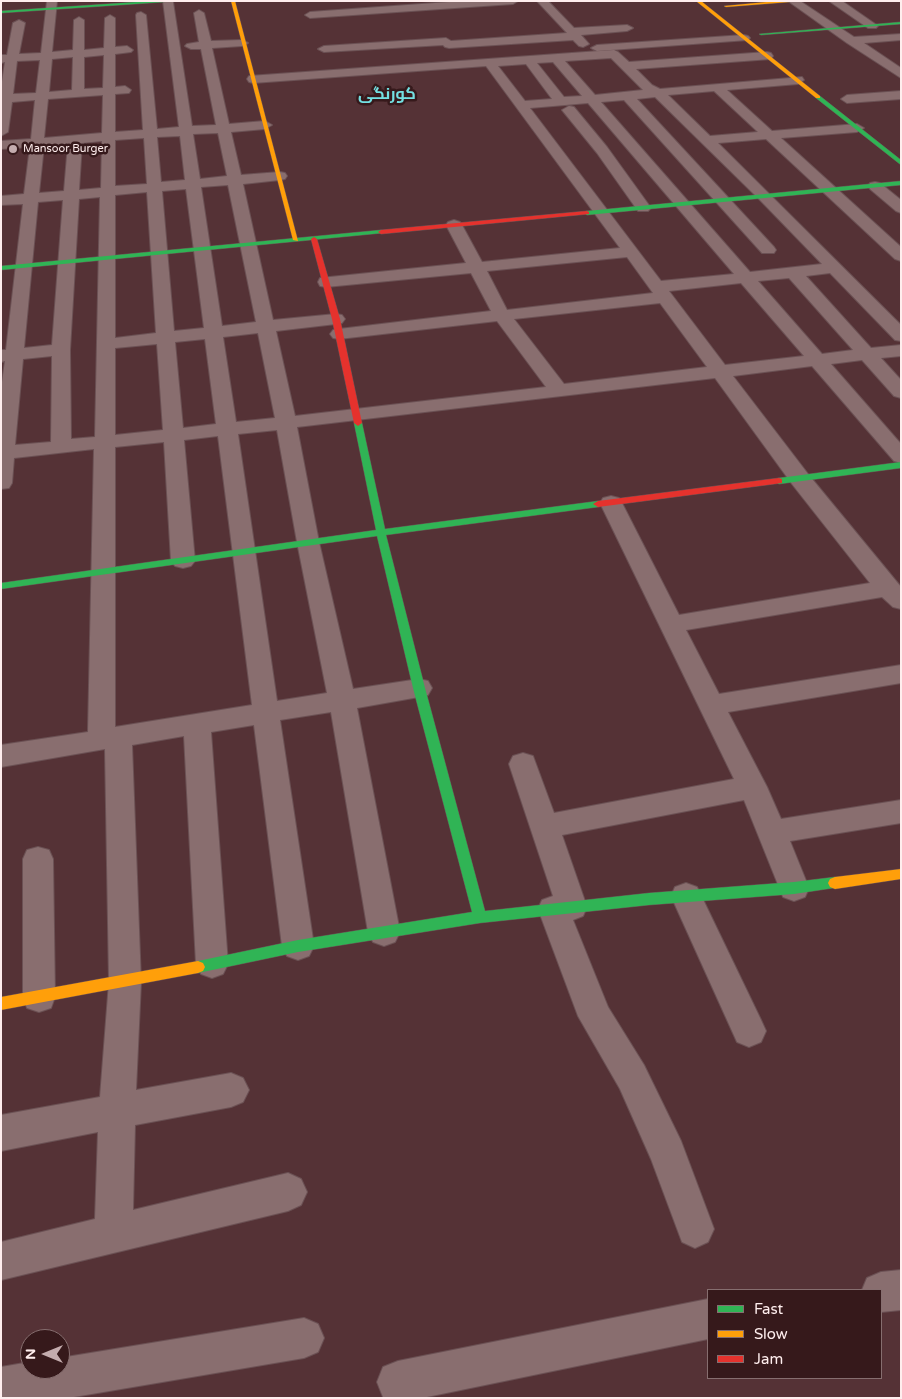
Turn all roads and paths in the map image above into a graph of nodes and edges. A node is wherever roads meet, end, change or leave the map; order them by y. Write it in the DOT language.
graph roads {
  1 [pos="178,1"];
  2 [pos="233,1"];
  3 [pos="305,1"];
  4 [pos="513,1"];
  5 [pos="542,1"];
  6 [pos="698,1"];
  7 [pos="801,1"];
  8 [pos="834,1"];
  9 [pos="168,2"];
  10 [pos="794,2"];
  11 [pos="722,4"];
  12 [pos="52,5"];
  13 [pos="357,6"];
  14 [pos="425,8"];
  15 [pos="1,12"];
  16 [pos="199,12"];
  17 [pos="141,15"];
  18 [pos="740,17"];
  19 [pos="110,18"];
  20 [pos="559,19"];
  21 [pos="79,20"];
  22 [pos="541,21"];
  23 [pos="723,21"];
  24 [pos="704,22"];
  25 [pos="19,23"];
  26 [pos="901,23"];
  27 [pos="872,26"];
  28 [pos="638,27"];
  29 [pos="438,28"];
  30 [pos="833,28"];
  31 [pos="574,34"];
  32 [pos="901,37"];
  33 [pos="744,38"];
  34 [pos="851,41"];
  35 [pos="242,42"];
  36 [pos="448,43"];
  37 [pos="775,44"];
  38 [pos="207,45"];
  39 [pos="174,47"];
  40 [pos="144,49"];
  41 [pos="884,50"];
  42 [pos="110,52"];
  43 [pos="591,52"];
  44 [pos="867,52"];
  45 [pos="79,54"];
  46 [pos="47,56"];
  47 [pos="767,56"];
  48 [pos="328,57"];
  49 [pos="556,58"];
  50 [pos="6,59"];
  51 [pos="529,60"];
  52 [pos="490,63"];
  53 [pos="901,64"];
  54 [pos="462,65"];
  55 [pos="887,65"];
  56 [pos="626,66"];
  57 [pos="901,74"];
  58 [pos="250,80"];
  59 [pos="798,80"];
  60 [pos="204,84"];
  61 [pos="717,86"];
  62 [pos="146,89"];
  63 [pos="109,91"];
  64 [pos="658,93"];
  65 [pos="78,94"];
  66 [pos="901,95"];
  67 [pos="42,96"];
  68 [pos="628,96"];
  69 [pos="843,96"];
  70 [pos="4,99"];
  71 [pos="591,99"];
  72 [pos="522,105"];
  73 [pos="565,106"];
  74 [pos="862,111"];
  75 [pos="265,125"];
  76 [pos="224,128"];
  77 [pos="857,128"];
  78 [pos="186,131"];
  79 [pos="1,132"];
  80 [pos="150,134"];
  81 [pos="770,135"];
  82 [pos="108,137"];
  83 [pos="75,139"];
  84 [pos="706,140"];
  85 [pos="36,142"];
  86 [pos="672,144"];
  87 [pos="1,145"];
  88 [pos="633,147"];
  89 [pos="602,150"];
  90 [pos="558,153"];
  91 [pos="901,163"];
  92 [pos="280,176"];
  93 [pos="234,180"];
  94 [pos="901,183"];
  95 [pos="193,184"];
  96 [pos="875,186"];
  97 [pos="154,187"];
  98 [pos="830,190"];
  99 [pos="108,191"];
  100 [pos="72,194"];
  101 [pos="764,196"];
  102 [pos="30,198"];
  103 [pos="724,200"];
  104 [pos="1,201"];
  105 [pos="682,204"];
  106 [pos="643,208"];
  107 [pos="901,208"];
  108 [pos="602,212"];
  109 [pos="454,226"];
  110 [pos="314,239"];
  111 [pos="296,240"];
  112 [pos="248,245"];
  113 [pos="202,249"];
  114 [pos="768,250"];
  115 [pos="632,252"];
  116 [pos="159,253"];
  117 [pos="901,256"];
  118 [pos="107,258"];
  119 [pos="66,262"];
  120 [pos="24,266"];
  121 [pos="477,267"];
  122 [pos="1,268"];
  123 [pos="834,268"];
  124 [pos="793,272"];
  125 [pos="745,277"];
  126 [pos="326,282"];
  127 [pos="661,292"];
  128 [pos="502,316"];
  129 [pos="265,326"];
  130 [pos="338,326"];
  131 [pos="213,332"];
  132 [pos="901,336"];
  133 [pos="166,337"];
  134 [pos="106,344"];
  135 [pos="61,350"];
  136 [pos="901,350"];
  137 [pos="868,354"];
  138 [pos="8,356"];
  139 [pos="816,360"];
  140 [pos="720,372"];
  141 [pos="559,391"];
  142 [pos="901,392"];
  143 [pos="356,415"];
  144 [pos="286,422"];
  145 [pos="227,428"];
  146 [pos="175,434"];
  147 [pos="104,442"];
  148 [pos="61,447"];
  149 [pos="3,453"];
  150 [pos="901,457"];
  151 [pos="901,465"];
  152 [pos="800,479"];
  153 [pos="1,483"];
  154 [pos="611,503"];
  155 [pos="381,533"];
  156 [pos="308,542"];
  157 [pos="243,552"];
  158 [pos="183,561"];
  159 [pos="103,572"];
  160 [pos="1,586"];
  161 [pos="894,594"];
  162 [pos="672,624"];
  163 [pos="901,674"];
  164 [pos="419,688"];
  165 [pos="342,700"];
  166 [pos="712,705"];
  167 [pos="266,713"];
  168 [pos="197,724"];
  169 [pos="110,738"];
  170 [pos="1,756"];
  171 [pos="523,764"];
  172 [pos="753,787"];
  173 [pos="901,811"];
  174 [pos="545,826"];
  175 [pos="772,832"];
  176 [pos="38,859"];
  177 [pos="900,876"];
  178 [pos="794,888"];
  179 [pos="686,896"];
  180 [pos="562,908"];
  181 [pos="480,917"];
  182 [pos="384,932"];
  183 [pos="298,946"];
  184 [pos="212,964"];
  185 [pos="125,982"];
  186 [pos="40,997"];
  187 [pos="1,1004"];
  188 [pos="749,1031"];
  189 [pos="231,1090"];
  190 [pos="117,1111"];
  191 [pos="1,1132"];
  192 [pos="288,1192"];
  193 [pos="694,1229"];
  194 [pos="114,1234"];
  195 [pos="1,1261"];
  196 [pos="901,1290"];
  197 [pos="882,1292"];
  198 [pos="707,1319"];
  199 [pos="304,1338"];
  200 [pos="398,1382"];
  201 [pos="1,1388"];
  1 -- 9 [label="street"];
  2 -- 35 [label="street"];
  3 -- 13 [label="street"];
  4 -- 14 [label="street"];
  5 -- 20 [label="street"];
  6 -- 23 [label="street"];
  7 -- 10 [label="street"];
  8 -- 27 [label="street"];
  9 -- 12 [label="street"];
  9 -- 39 [label="street"];
  10 -- 11 [label="street"];
  10 -- 30 [label="street"];
  11 -- 18 [label="street"];
  12 -- 15 [label="street"];
  12 -- 46 [label="street"];
  13 -- 14 [label="street"];
  16 -- 38 [label="street"];
  17 -- 40 [label="street"];
  19 -- 42 [label="street"];
  20 -- 22 [label="street"];
  20 -- 31 [label="street"];
  21 -- 45 [label="street"];
  23 -- 24 [label="street"];
  23 -- 33 [label="street"];
  25 -- 50 [label="street"];
  26 -- 27 [label="street"];
  27 -- 30 [label="street"];
  28 -- 31 [label="street"];
  29 -- 36 [label="street"];
  30 -- 34 [label="street"];
  30 -- 37 [label="street"];
  31 -- 36 [label="street"];
  31 -- 43 [label="street"];
  32 -- 34 [label="street"];
  33 -- 43 [label="street"];
  33 -- 47 [label="street"];
  34 -- 44 [label="street"];
  35 -- 38 [label="street"];
  35 -- 58 [label="street"];
  36 -- 48 [label="street"];
  36 -- 54 [label="street"];
  38 -- 39 [label="street"];
  38 -- 60 [label="street"];
  39 -- 40 [label="street"];
  39 -- 60 [label="street"];
  40 -- 42 [label="street"];
  40 -- 62 [label="street"];
  41 -- 44 [label="street"];
  42 -- 45 [label="street"];
  42 -- 63 [label="street"];
  43 -- 49 [label="street"];
  43 -- 56 [label="street"];
  44 -- 55 [label="street"];
  45 -- 46 [label="street"];
  45 -- 65 [label="street"];
  46 -- 50 [label="street"];
  46 -- 67 [label="street"];
  47 -- 56 [label="street"];
  47 -- 59 [label="street"];
  48 -- 54 [label="street"];
  48 -- 58 [label="street"];
  49 -- 51 [label="street"];
  49 -- 71 [label="street"];
  50 -- 70 [label="street"];
  51 -- 52 [label="street"];
  51 -- 73 [label="street"];
  52 -- 54 [label="street"];
  52 -- 72 [label="street"];
  53 -- 55 [label="street"];
  55 -- 57 [label="street"];
  56 -- 64 [label="street"];
  58 -- 75 [label="street"];
  59 -- 61 [label="street"];
  59 -- 77 [label="street"];
  60 -- 62 [label="street"];
  60 -- 76 [label="street"];
  60 -- 78 [label="street"];
  61 -- 64 [label="street"];
  61 -- 81 [label="street"];
  62 -- 63 [label="street"];
  62 -- 80 [label="street"];
  63 -- 65 [label="street"];
  63 -- 82 [label="street"];
  64 -- 68 [label="street"];
  64 -- 84 [label="street"];
  65 -- 67 [label="street"];
  66 -- 69 [label="street"];
  67 -- 70 [label="street"];
  67 -- 85 [label="street"];
  68 -- 71 [label="street"];
  68 -- 86 [label="street"];
  69 -- 74 [label="street"];
  70 -- 79 [label="street"];
  71 -- 73 [label="street"];
  71 -- 88 [label="street"];
  72 -- 73 [label="street"];
  72 -- 90 [label="street"];
  73 -- 89 [label="street"];
  75 -- 76 [label="street"];
  75 -- 92 [label="street"];
  76 -- 78 [label="street"];
  76 -- 93 [label="street"];
  77 -- 81 [label="street"];
  77 -- 91 [label="street"];
  78 -- 80 [label="street"];
  78 -- 95 [label="street"];
  80 -- 82 [label="street"];
  80 -- 97 [label="street"];
  81 -- 84 [label="street"];
  81 -- 98 [label="street"];
  82 -- 83 [label="street"];
  82 -- 99 [label="street"];
  83 -- 85 [label="street"];
  83 -- 100 [label="street"];
  84 -- 101 [label="street"];
  85 -- 87 [label="street"];
  85 -- 102 [label="street"];
  86 -- 88 [label="street"];
  86 -- 103 [label="street"];
  88 -- 89 [label="street"];
  88 -- 105 [label="street"];
  89 -- 90 [label="street"];
  89 -- 106 [label="street"];
  90 -- 108 [label="street"];
  92 -- 93 [label="street"];
  92 -- 111 [label="street"];
  93 -- 95 [label="street"];
  93 -- 112 [label="street"];
  94 -- 96 [label="street"];
  95 -- 97 [label="street"];
  95 -- 113 [label="street"];
  96 -- 98 [label="street"];
  96 -- 107 [label="street"];
  97 -- 99 [label="street"];
  97 -- 116 [label="street"];
  98 -- 101 [label="street"];
  98 -- 117 [label="street"];
  99 -- 100 [label="street"];
  99 -- 118 [label="street"];
  100 -- 102 [label="street"];
  100 -- 119 [label="street"];
  101 -- 103 [label="street"];
  101 -- 123 [label="street"];
  102 -- 104 [label="street"];
  102 -- 120 [label="street"];
  103 -- 105 [label="street"];
  103 -- 114 [label="street"];
  105 -- 106 [label="street"];
  105 -- 125 [label="street"];
  106 -- 108 [label="street"];
  108 -- 109 [label="street"];
  108 -- 115 [label="street"];
  109 -- 110 [label="street"];
  109 -- 121 [label="street"];
  110 -- 111 [label="street"];
  110 -- 126 [label="street"];
  111 -- 112 [label="street"];
  112 -- 113 [label="street"];
  112 -- 129 [label="street"];
  113 -- 116 [label="street"];
  113 -- 131 [label="street"];
  115 -- 121 [label="street"];
  115 -- 127 [label="street"];
  116 -- 118 [label="street"];
  116 -- 133 [label="street"];
  118 -- 119 [label="street"];
  118 -- 134 [label="street"];
  119 -- 120 [label="street"];
  119 -- 135 [label="street"];
  120 -- 122 [label="street"];
  120 -- 138 [label="street"];
  121 -- 126 [label="street"];
  121 -- 128 [label="street"];
  123 -- 124 [label="street"];
  123 -- 132 [label="street"];
  124 -- 125 [label="street"];
  124 -- 137 [label="street"];
  125 -- 127 [label="street"];
  125 -- 139 [label="street"];
  126 -- 130 [label="street"];
  127 -- 128 [label="street"];
  127 -- 140 [label="street"];
  128 -- 130 [label="street"];
  128 -- 141 [label="street"];
  129 -- 130 [label="street"];
  129 -- 131 [label="street"];
  129 -- 144 [label="street"];
  130 -- 143 [label="street"];
  131 -- 133 [label="street"];
  131 -- 145 [label="street"];
  133 -- 134 [label="street"];
  133 -- 146 [label="street"];
  134 -- 147 [label="street"];
  135 -- 138 [label="street"];
  135 -- 148 [label="street"];
  136 -- 137 [label="street"];
  137 -- 139 [label="street"];
  137 -- 142 [label="street"];
  138 -- 149 [label="street"];
  139 -- 140 [label="street"];
  139 -- 150 [label="street"];
  140 -- 141 [label="street"];
  140 -- 152 [label="street"];
  141 -- 143 [label="street"];
  143 -- 144 [label="street"];
  143 -- 155 [label="street"];
  144 -- 145 [label="street"];
  144 -- 156 [label="street"];
  145 -- 146 [label="street"];
  145 -- 157 [label="street"];
  146 -- 147 [label="street"];
  146 -- 158 [label="street"];
  147 -- 148 [label="street"];
  147 -- 159 [label="street"];
  148 -- 149 [label="street"];
  149 -- 153 [label="street"];
  151 -- 152 [label="street"];
  152 -- 154 [label="street"];
  152 -- 161 [label="street"];
  154 -- 155 [label="street"];
  154 -- 162 [label="street"];
  155 -- 156 [label="street"];
  155 -- 164 [label="street"];
  156 -- 157 [label="street"];
  156 -- 165 [label="street"];
  157 -- 158 [label="street"];
  157 -- 167 [label="street"];
  158 -- 159 [label="street"];
  159 -- 160 [label="street"];
  159 -- 169 [label="street"];
  161 -- 162 [label="street"];
  162 -- 166 [label="street"];
  163 -- 166 [label="street"];
  164 -- 165 [label="street"];
  164 -- 181 [label="street"];
  165 -- 167 [label="street"];
  165 -- 182 [label="street"];
  166 -- 172 [label="street"];
  167 -- 168 [label="street"];
  167 -- 183 [label="street"];
  168 -- 169 [label="street"];
  168 -- 184 [label="street"];
  169 -- 170 [label="street"];
  169 -- 185 [label="street"];
  171 -- 174 [label="street"];
  172 -- 174 [label="street"];
  172 -- 175 [label="street"];
  173 -- 175 [label="street"];
  174 -- 180 [label="street"];
  175 -- 178 [label="street"];
  176 -- 186 [label="street"];
  177 -- 178 [label="street"];
  178 -- 179 [label="street"];
  179 -- 180 [label="street"];
  179 -- 188 [label="street"];
  180 -- 181 [label="street"];
  180 -- 193 [label="street"];
  181 -- 182 [label="street"];
  182 -- 183 [label="street"];
  183 -- 184 [label="street"];
  184 -- 185 [label="street"];
  185 -- 186 [label="street"];
  185 -- 190 [label="street"];
  186 -- 187 [label="street"];
  189 -- 190 [label="street"];
  190 -- 191 [label="street"];
  190 -- 194 [label="street"];
  192 -- 194 [label="street"];
  194 -- 195 [label="street"];
  196 -- 197 [label="street"];
  198 -- 200 [label="street"];
  199 -- 201 [label="street"];
}
